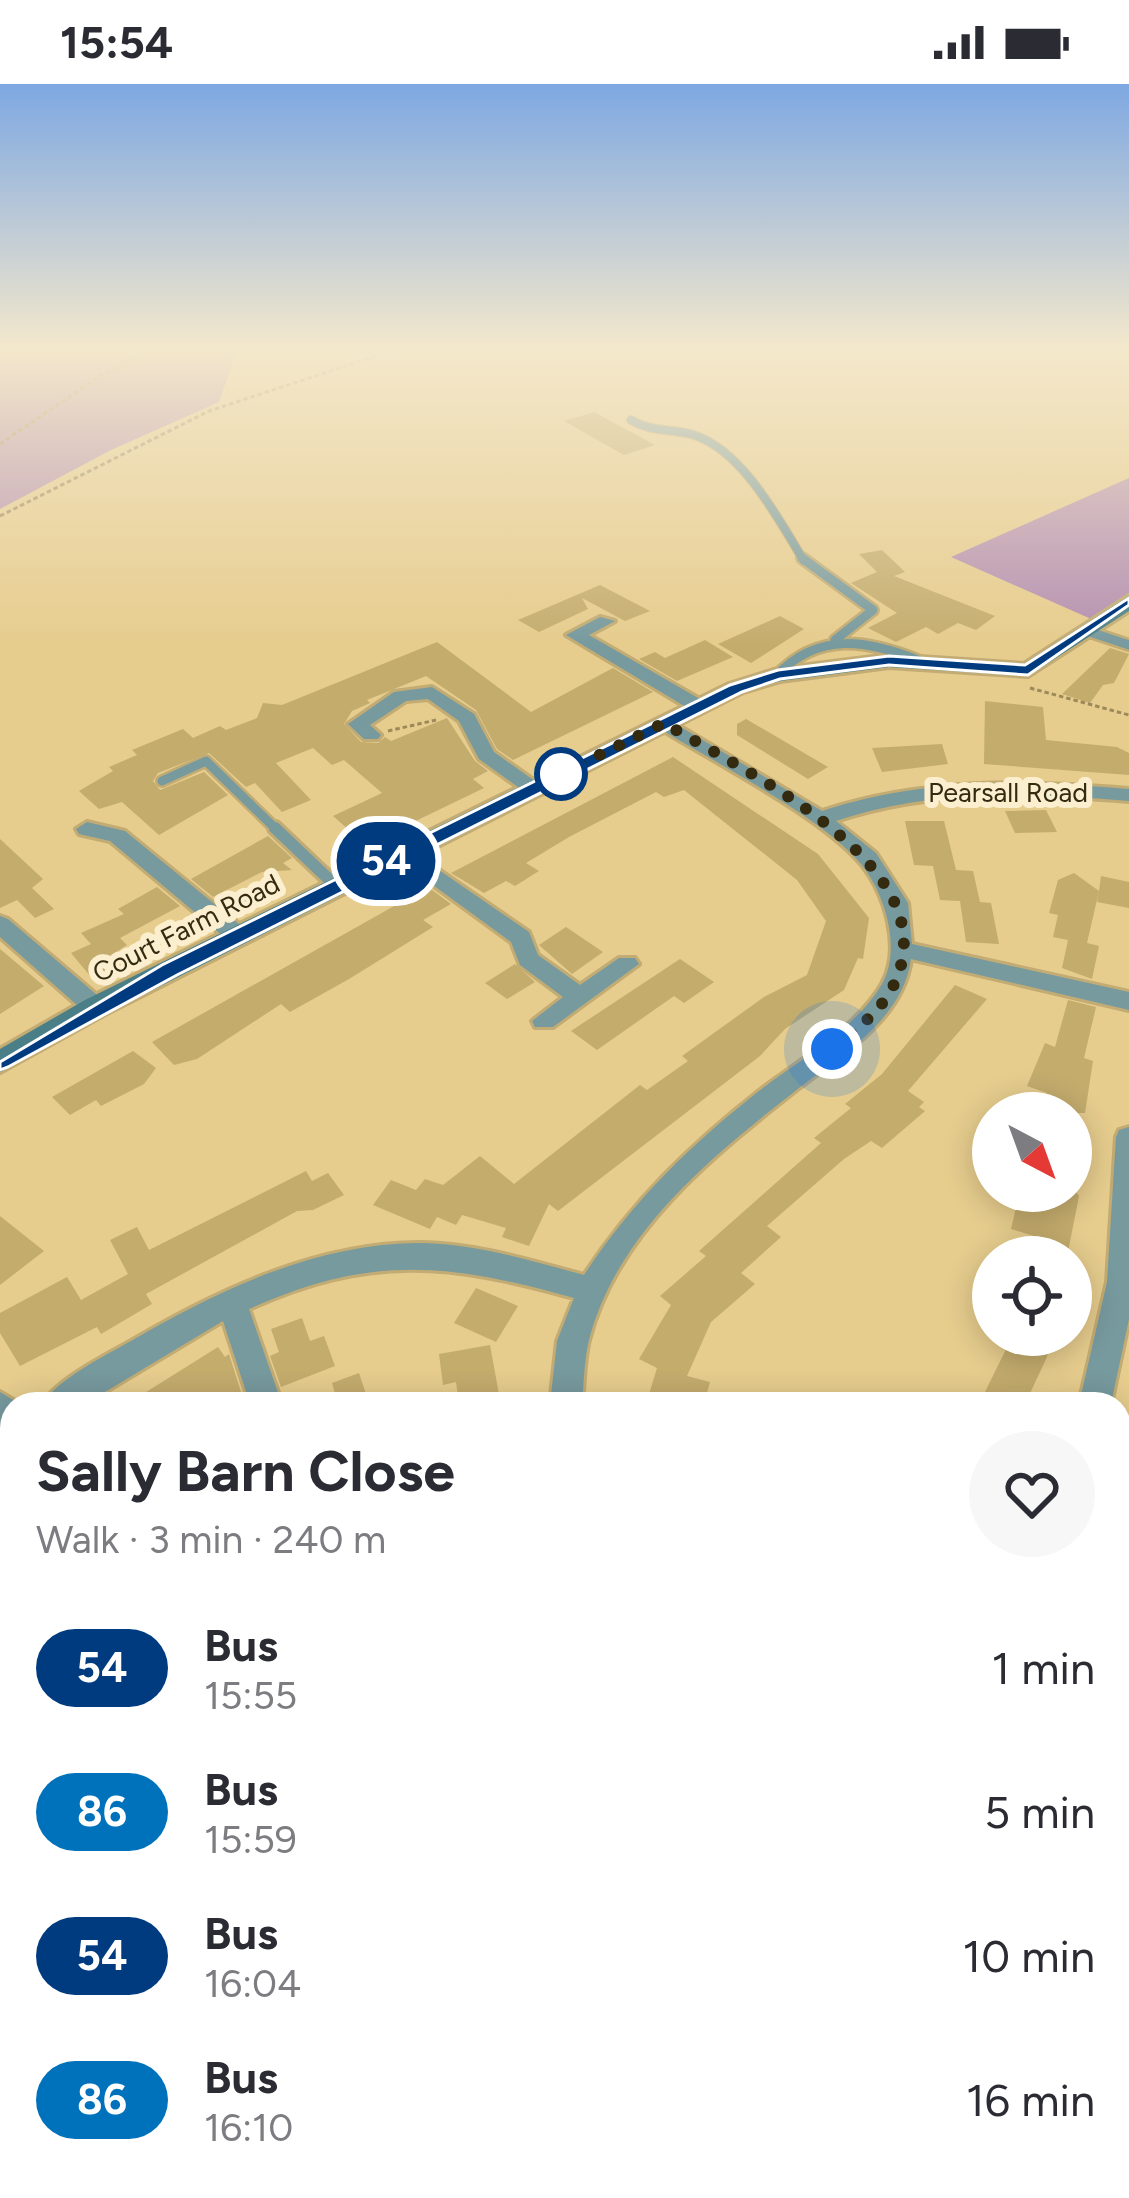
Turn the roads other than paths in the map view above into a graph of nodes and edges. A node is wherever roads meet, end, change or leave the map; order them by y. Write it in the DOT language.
graph roads {
  1 [pos="715,449"];
  2 [pos="1129,602"];
  3 [pos="606,621"];
  4 [pos="1087,631"];
  5 [pos="575,635"];
  6 [pos="835,640"];
  7 [pos="554,644"];
  8 [pos="1129,645"];
  9 [pos="920,661"];
  10 [pos="778,675"];
  11 [pos="698,706"];
  12 [pos="664,723"];
  13 [pos="356,726"];
  14 [pos="162,781"];
  15 [pos="532,788"];
  16 [pos="1129,796"];
  17 [pos="820,819"];
  18 [pos="87,829"];
  19 [pos="404,853"];
  20 [pos="336,886"];
  21 [pos="0,924"];
  22 [pos="237,935"];
  23 [pos="901,949"];
  24 [pos="627,964"];
  25 [pos="580,997"];
  26 [pos="1129,1001"];
  27 [pos="95,1007"];
  28 [pos="544,1021"];
  29 [pos="0,1062"];
  30 [pos="1129,1140"];
  31 [pos="588,1289"];
  32 [pos="232,1304"];
  33 [pos="77,1392"];
  34 [pos="262,1392"];
  35 [pos="566,1392"];
  36 [pos="1098,1392"];
  1 -- 6 [label="lane"];
  2 -- 4 [label="street, Court Farm Road"];
  3 -- 5 [label="street"];
  4 -- 8 [label="lane"];
  4 -- 9 [label="street, Court Farm Road"];
  5 -- 7 [label="street"];
  5 -- 11 [label="street"];
  6 -- 9 [label="lane"];
  6 -- 10 [label="lane"];
  9 -- 10 [label="street, Court Farm Road"];
  10 -- 11 [label="street, Court Farm Road"];
  11 -- 12 [label="street, Court Farm Road"];
  12 -- 15 [label="street, Court Farm Road"];
  12 -- 17 [label="street"];
  13 -- 15 [label="street"];
  14 -- 20 [label="lane"];
  15 -- 19 [label="street, Court Farm Road"];
  16 -- 17 [label="street, Pearsall Road"];
  17 -- 23 [label="street"];
  18 -- 22 [label="street"];
  19 -- 20 [label="street, Court Farm Road"];
  19 -- 25 [label="street"];
  20 -- 22 [label="street, Court Farm Road"];
  21 -- 27 [label="street"];
  22 -- 27 [label="street, Court Farm Road"];
  23 -- 26 [label="street"];
  23 -- 31 [label="street"];
  24 -- 25 [label="street"];
  25 -- 28 [label="street"];
  27 -- 29 [label="street, Court Farm Road"];
  30 -- 36 [label="street"];
  31 -- 32 [label="street"];
  31 -- 35 [label="street"];
  32 -- 33 [label="street"];
  32 -- 34 [label="street"];
}
